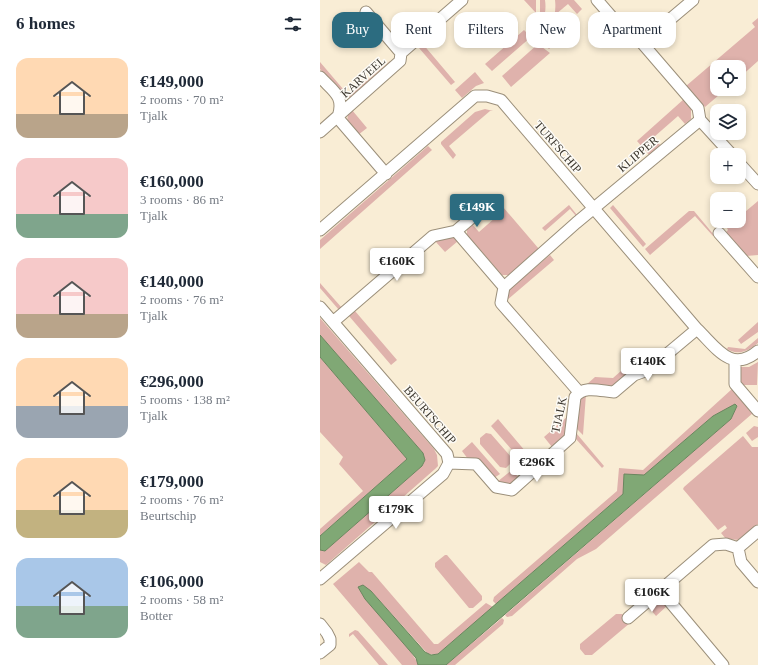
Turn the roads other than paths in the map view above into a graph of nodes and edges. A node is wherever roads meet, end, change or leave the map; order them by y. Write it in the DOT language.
graph roads {
  1 [pos="462,0"];
  2 [pos="597,0"];
  3 [pos="693,0"];
  4 [pos="607,12"];
  5 [pos="676,14"];
  6 [pos="383,32"];
  7 [pos="646,48"];
  8 [pos="401,53"];
  9 [pos="320,77"];
  10 [pos="337,117"];
  11 [pos="700,120"];
  12 [pos="320,132"];
  13 [pos="726,148"];
  14 [pos="746,171"];
  15 [pos="386,174"];
  16 [pos="758,184"];
  17 [pos="483,208"];
  18 [pos="594,209"];
  19 [pos="320,230"];
  20 [pos="456,231"];
  21 [pos="719,233"];
  22 [pos="756,269"];
  23 [pos="504,287"];
  24 [pos="320,308"];
  25 [pos="333,322"];
  26 [pos="697,329"];
  27 [pos="758,351"];
  28 [pos="735,361"];
  29 [pos="579,392"];
  30 [pos="758,411"];
  31 [pos="449,463"];
  32 [pos="758,531"];
  33 [pos="738,548"];
  34 [pos="320,580"];
  35 [pos="758,582"];
  36 [pos="660,590"];
  37 [pos="628,618"];
  38 [pos="320,624"];
  39 [pos="320,653"];
  40 [pos="723,665"];
  1 -- 8 [label="street, KARVEEL"];
  2 -- 4 [label="street"];
  3 -- 5 [label="street"];
  6 -- 8 [label="street, KARVEEL"];
  7 -- 11 [label="street"];
  8 -- 10 [label="street, KARVEEL"];
  9 -- 10 [label="street, KARVEEL"];
  10 -- 12 [label="street, KARVEEL"];
  10 -- 15 [label="street"];
  11 -- 13 [label="street"];
  11 -- 18 [label="street, KLIPPER"];
  14 -- 16 [label="street"];
  15 -- 18 [label="street, TURFSCHIP"];
  15 -- 19 [label="street, TURFSCHIP"];
  17 -- 20 [label="street"];
  18 -- 23 [label="street"];
  18 -- 26 [label="street, TURFSCHIP"];
  20 -- 23 [label="street"];
  20 -- 25 [label="street"];
  21 -- 22 [label="street"];
  23 -- 29 [label="street, TJALK"];
  24 -- 25 [label="street, BEURTSCHIP"];
  25 -- 31 [label="street, BEURTSCHIP"];
  26 -- 28 [label="street, TURFSCHIP"];
  26 -- 29 [label="street, TJALK"];
  27 -- 28 [label="street"];
  28 -- 30 [label="street"];
  29 -- 31 [label="street, TJALK"];
  31 -- 34 [label="street, BEURTSCHIP"];
  32 -- 33 [label="street"];
  33 -- 35 [label="street"];
  33 -- 36 [label="street"];
  36 -- 37 [label="street"];
  36 -- 40 [label="street"];
  38 -- 39 [label="street"];
}
